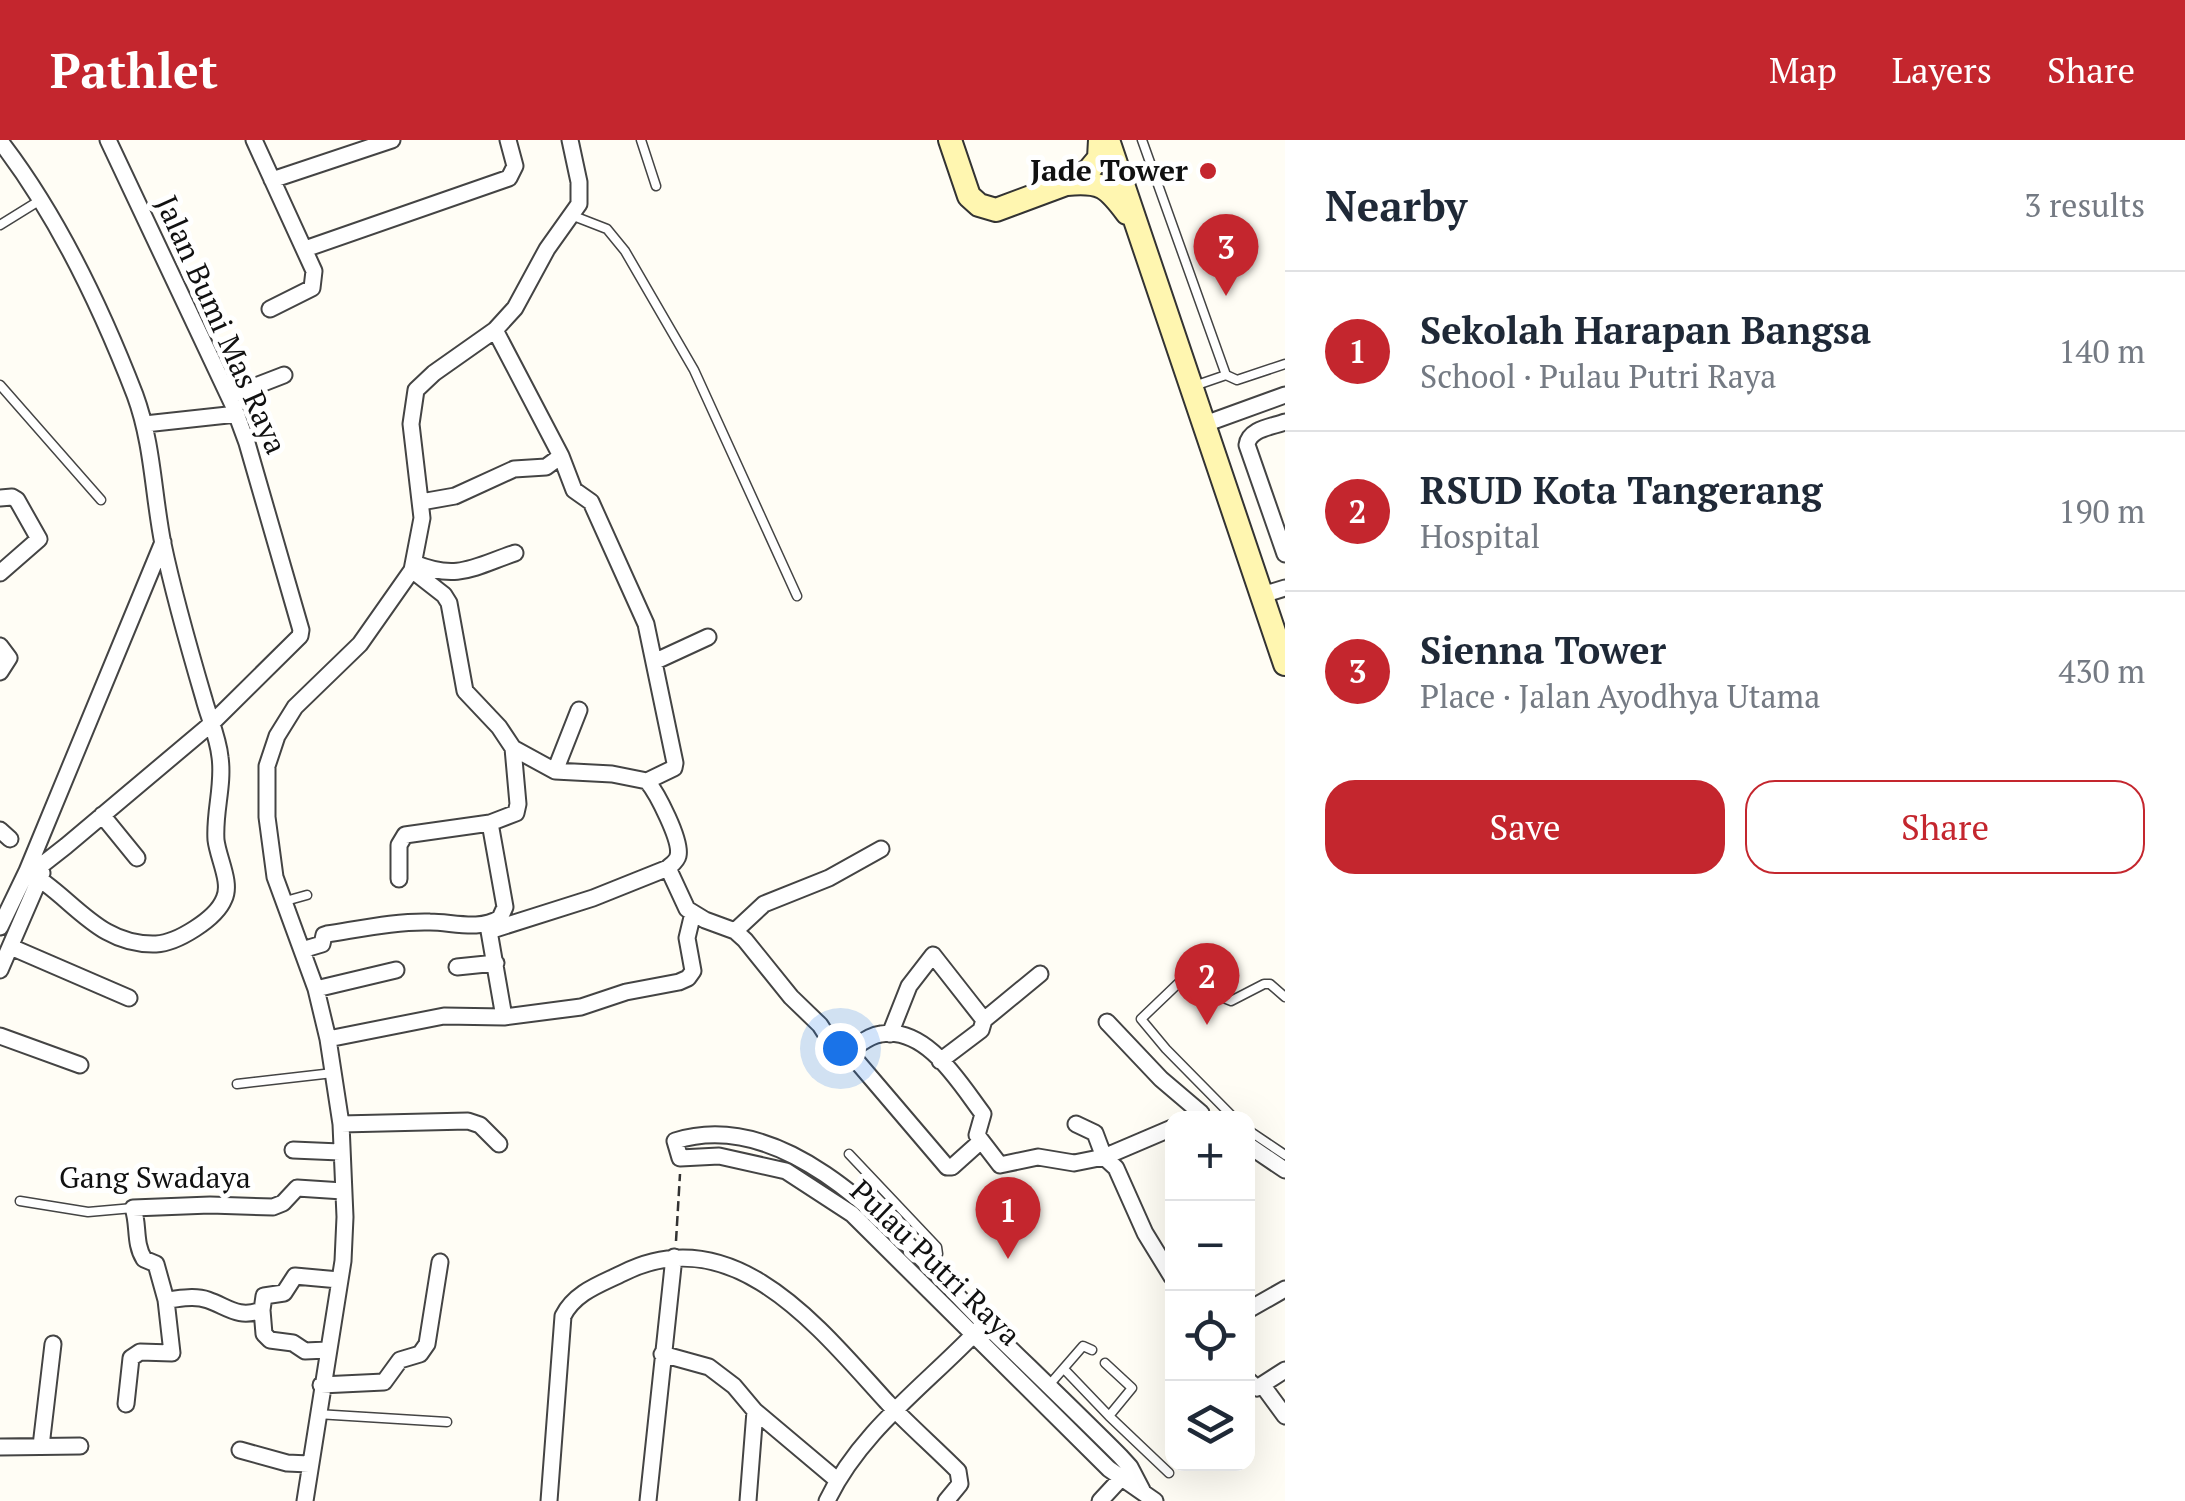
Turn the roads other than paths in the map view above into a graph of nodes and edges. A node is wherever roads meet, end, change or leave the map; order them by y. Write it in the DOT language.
graph roads {
  1 [pos="108,140"];
  2 [pos="254,140"];
  3 [pos="390,140"];
  4 [pos="508,140"];
  5 [pos="570,140"];
  6 [pos="641,140"];
  7 [pos="950,140"];
  8 [pos="1104,140"];
  9 [pos="1142,140"];
  10 [pos="0,141"];
  11 [pos="272,180"];
  12 [pos="1066,184"];
  13 [pos="656,186"];
  14 [pos="42,199"];
  15 [pos="571,216"];
  16 [pos="1136,222"];
  17 [pos="0,225"];
  18 [pos="305,249"];
  19 [pos="270,310"];
  20 [pos="495,330"];
  21 [pos="1285,364"];
  22 [pos="284,374"];
  23 [pos="1226,375"];
  24 [pos="0,385"];
  25 [pos="1192,386"];
  26 [pos="1285,395"];
  27 [pos="235,404"];
  28 [pos="1285,422"];
  29 [pos="144,424"];
  30 [pos="1205,424"];
  31 [pos="561,456"];
  32 [pos="0,498"];
  33 [pos="101,500"];
  34 [pos="421,502"];
  35 [pos="163,542"];
  36 [pos="515,553"];
  37 [pos="1285,554"];
  38 [pos="413,566"];
  39 [pos="0,573"];
  40 [pos="1285,588"];
  41 [pos="796,596"];
  42 [pos="1271,603"];
  43 [pos="708,637"];
  44 [pos="0,646"];
  45 [pos="656,661"];
  46 [pos="1285,664"];
  47 [pos="0,672"];
  48 [pos="579,710"];
  49 [pos="211,724"];
  50 [pos="512,748"];
  51 [pos="554,771"];
  52 [pos="648,781"];
  53 [pos="102,815"];
  54 [pos="490,823"];
  55 [pos="881,849"];
  56 [pos="137,858"];
  57 [pos="668,868"];
  58 [pos="37,871"];
  59 [pos="399,880"];
  60 [pos="307,896"];
  61 [pos="282,902"];
  62 [pos="692,913"];
  63 [pos="489,927"];
  64 [pos="0,928"];
  65 [pos="735,930"];
  66 [pos="10,947"];
  67 [pos="302,950"];
  68 [pos="496,963"];
  69 [pos="456,967"];
  70 [pos="0,970"];
  71 [pos="396,970"];
  72 [pos="1040,974"];
  73 [pos="316,989"];
  74 [pos="1285,997"];
  75 [pos="129,998"];
  76 [pos="504,1017"];
  77 [pos="984,1020"];
  78 [pos="1106,1022"];
  79 [pos="890,1034"];
  80 [pos="0,1036"];
  81 [pos="328,1040"];
  82 [pos="849,1052"];
  83 [pos="940,1061"];
  84 [pos="80,1064"];
  85 [pos="333,1073"];
  86 [pos="236,1084"];
  87 [pos="1194,1111"];
  88 [pos="1227,1111"];
  89 [pos="341,1124"];
  90 [pos="1076,1124"];
  91 [pos="1165,1131"];
  92 [pos="1255,1135"];
  93 [pos="981,1140"];
  94 [pos="498,1144"];
  95 [pos="293,1150"];
  96 [pos="1255,1150"];
  97 [pos="340,1152"];
  98 [pos="849,1154"];
  99 [pos="1285,1155"];
  100 [pos="794,1156"];
  101 [pos="1104,1157"];
  102 [pos="1285,1170"];
  103 [pos="786,1171"];
  104 [pos="343,1191"];
  105 [pos="20,1201"];
  106 [pos="132,1208"];
  107 [pos="674,1257"];
  108 [pos="440,1262"];
  109 [pos="1165,1262"];
  110 [pos="928,1264"];
  111 [pos="339,1280"];
  112 [pos="1285,1289"];
  113 [pos="166,1300"];
  114 [pos="1255,1306"];
  115 [pos="262,1310"];
  116 [pos="979,1330"];
  117 [pos="53,1344"];
  118 [pos="327,1350"];
  119 [pos="1092,1350"];
  120 [pos="662,1354"];
  121 [pos="1105,1362"];
  122 [pos="1064,1369"];
  123 [pos="1285,1370"];
  124 [pos="1255,1383"];
  125 [pos="1050,1384"];
  126 [pos="321,1386"];
  127 [pos="126,1404"];
  128 [pos="895,1410"];
  129 [pos="755,1411"];
  130 [pos="317,1414"];
  131 [pos="1108,1416"];
  132 [pos="1285,1416"];
  133 [pos="447,1422"];
  134 [pos="40,1446"];
  135 [pos="80,1446"];
  136 [pos="0,1447"];
  137 [pos="240,1450"];
  138 [pos="310,1464"];
  139 [pos="1125,1473"];
  140 [pos="1169,1473"];
  141 [pos="837,1480"];
  142 [pos="306,1501"];
  143 [pos="550,1501"];
  144 [pos="648,1501"];
  145 [pos="748,1501"];
  146 [pos="827,1501"];
  147 [pos="946,1501"];
  148 [pos="1100,1501"];
  149 [pos="1155,1501"];
  1 -- 27 [label="street, Jalan Bumi Mas Raya"];
  2 -- 11 [label="street"];
  3 -- 11 [label="street"];
  4 -- 18 [label="street"];
  5 -- 15 [label="street"];
  6 -- 13 [label="lane"];
  7 -- 12 [label="street"];
  8 -- 12 [label="street"];
  8 -- 16 [label="street"];
  9 -- 23 [label="lane"];
  10 -- 14 [label="street"];
  11 -- 18 [label="street"];
  12 -- 16 [label="street"];
  14 -- 17 [label="lane"];
  14 -- 29 [label="street"];
  15 -- 20 [label="street"];
  15 -- 41 [label="lane"];
  16 -- 25 [label="street"];
  18 -- 19 [label="street"];
  20 -- 31 [label="street"];
  20 -- 34 [label="street"];
  21 -- 23 [label="lane"];
  22 -- 27 [label="street"];
  23 -- 25 [label="lane"];
  24 -- 33 [label="lane"];
  25 -- 30 [label="street"];
  26 -- 30 [label="street"];
  27 -- 29 [label="street"];
  27 -- 49 [label="street, Jalan Bumi Mas Raya"];
  28 -- 37 [label="street"];
  29 -- 35 [label="street"];
  30 -- 42 [label="street"];
  31 -- 34 [label="street"];
  31 -- 45 [label="street"];
  32 -- 39 [label="street"];
  34 -- 38 [label="street"];
  35 -- 49 [label="street"];
  35 -- 58 [label="street"];
  36 -- 38 [label="street"];
  38 -- 50 [label="street"];
  38 -- 61 [label="street"];
  40 -- 42 [label="street"];
  42 -- 46 [label="street"];
  43 -- 45 [label="street"];
  44 -- 47 [label="street"];
  45 -- 52 [label="street"];
  48 -- 51 [label="street"];
  49 -- 53 [label="street, Jalan Bumi Mas Raya"];
  49 -- 58 [label="street"];
  50 -- 51 [label="street"];
  50 -- 54 [label="street"];
  51 -- 52 [label="street"];
  52 -- 57 [label="street"];
  53 -- 56 [label="street"];
  53 -- 58 [label="street, Jalan Bumi Mas Raya"];
  54 -- 59 [label="street"];
  54 -- 63 [label="street"];
  55 -- 65 [label="street"];
  57 -- 62 [label="street"];
  57 -- 63 [label="street"];
  58 -- 64 [label="street"];
  58 -- 66 [label="street"];
  60 -- 61 [label="lane"];
  61 -- 67 [label="street"];
  62 -- 65 [label="street"];
  62 -- 76 [label="street"];
  63 -- 67 [label="street"];
  63 -- 68 [label="street"];
  65 -- 82 [label="street"];
  66 -- 70 [label="street"];
  66 -- 75 [label="street"];
  67 -- 73 [label="street"];
  68 -- 69 [label="street"];
  68 -- 76 [label="street"];
  71 -- 73 [label="street"];
  72 -- 77 [label="street"];
  73 -- 81 [label="street"];
  74 -- 88 [label="lane"];
  76 -- 81 [label="street"];
  77 -- 79 [label="street"];
  77 -- 83 [label="street"];
  78 -- 87 [label="street"];
  79 -- 82 [label="street"];
  79 -- 83 [label="street"];
  80 -- 84 [label="street"];
  81 -- 85 [label="street"];
  82 -- 93 [label="street"];
  83 -- 93 [label="street"];
  85 -- 86 [label="lane"];
  85 -- 89 [label="street"];
  89 -- 94 [label="street"];
  89 -- 97 [label="street"];
  90 -- 101 [label="street"];
  91 -- 101 [label="street"];
  92 -- 99 [label="lane"];
  93 -- 101 [label="street"];
  95 -- 97 [label="street"];
  96 -- 102 [label="street"];
  97 -- 104 [label="street"];
  98 -- 110 [label="lane"];
  100 -- 103 [label="street"];
  100 -- 103 [label="street, Pulau Putri Raya"];
  100 -- 110 [label="street, Pulau Putri Raya"];
  101 -- 109 [label="street"];
  103 -- 116 [label="street, Pulau Putri Raya"];
  104 -- 106 [label="street, Gang Swadaya"];
  104 -- 111 [label="street"];
  105 -- 106 [label="lane, Gang Swadaya"];
  106 -- 113 [label="street"];
  107 -- 120 [label="street"];
  107 -- 128 [label="street"];
  107 -- 143 [label="street"];
  108 -- 126 [label="street"];
  110 -- 116 [label="street, Pulau Putri Raya"];
  111 -- 115 [label="street"];
  111 -- 118 [label="street"];
  112 -- 114 [label="street"];
  113 -- 115 [label="street"];
  113 -- 127 [label="street"];
  115 -- 118 [label="street"];
  116 -- 125 [label="street, Pulau Putri Raya"];
  116 -- 128 [label="street"];
  116 -- 139 [label="street, Pulau Putri Raya"];
  117 -- 134 [label="street"];
  118 -- 126 [label="street"];
  119 -- 122 [label="lane"];
  120 -- 129 [label="street"];
  120 -- 144 [label="street"];
  121 -- 131 [label="lane"];
  122 -- 125 [label="lane"];
  122 -- 131 [label="lane"];
  123 -- 124 [label="street"];
  124 -- 132 [label="street"];
  125 -- 139 [label="street, Pulau Putri Raya"];
  126 -- 130 [label="street"];
  128 -- 141 [label="street"];
  128 -- 147 [label="street"];
  129 -- 141 [label="street"];
  129 -- 145 [label="street"];
  130 -- 133 [label="lane"];
  130 -- 138 [label="street"];
  131 -- 140 [label="lane"];
  134 -- 135 [label="street"];
  134 -- 136 [label="street"];
  137 -- 138 [label="street"];
  138 -- 142 [label="street"];
  139 -- 148 [label="street"];
  139 -- 149 [label="street, Pulau Putri Raya"];
  141 -- 146 [label="street"];
}
